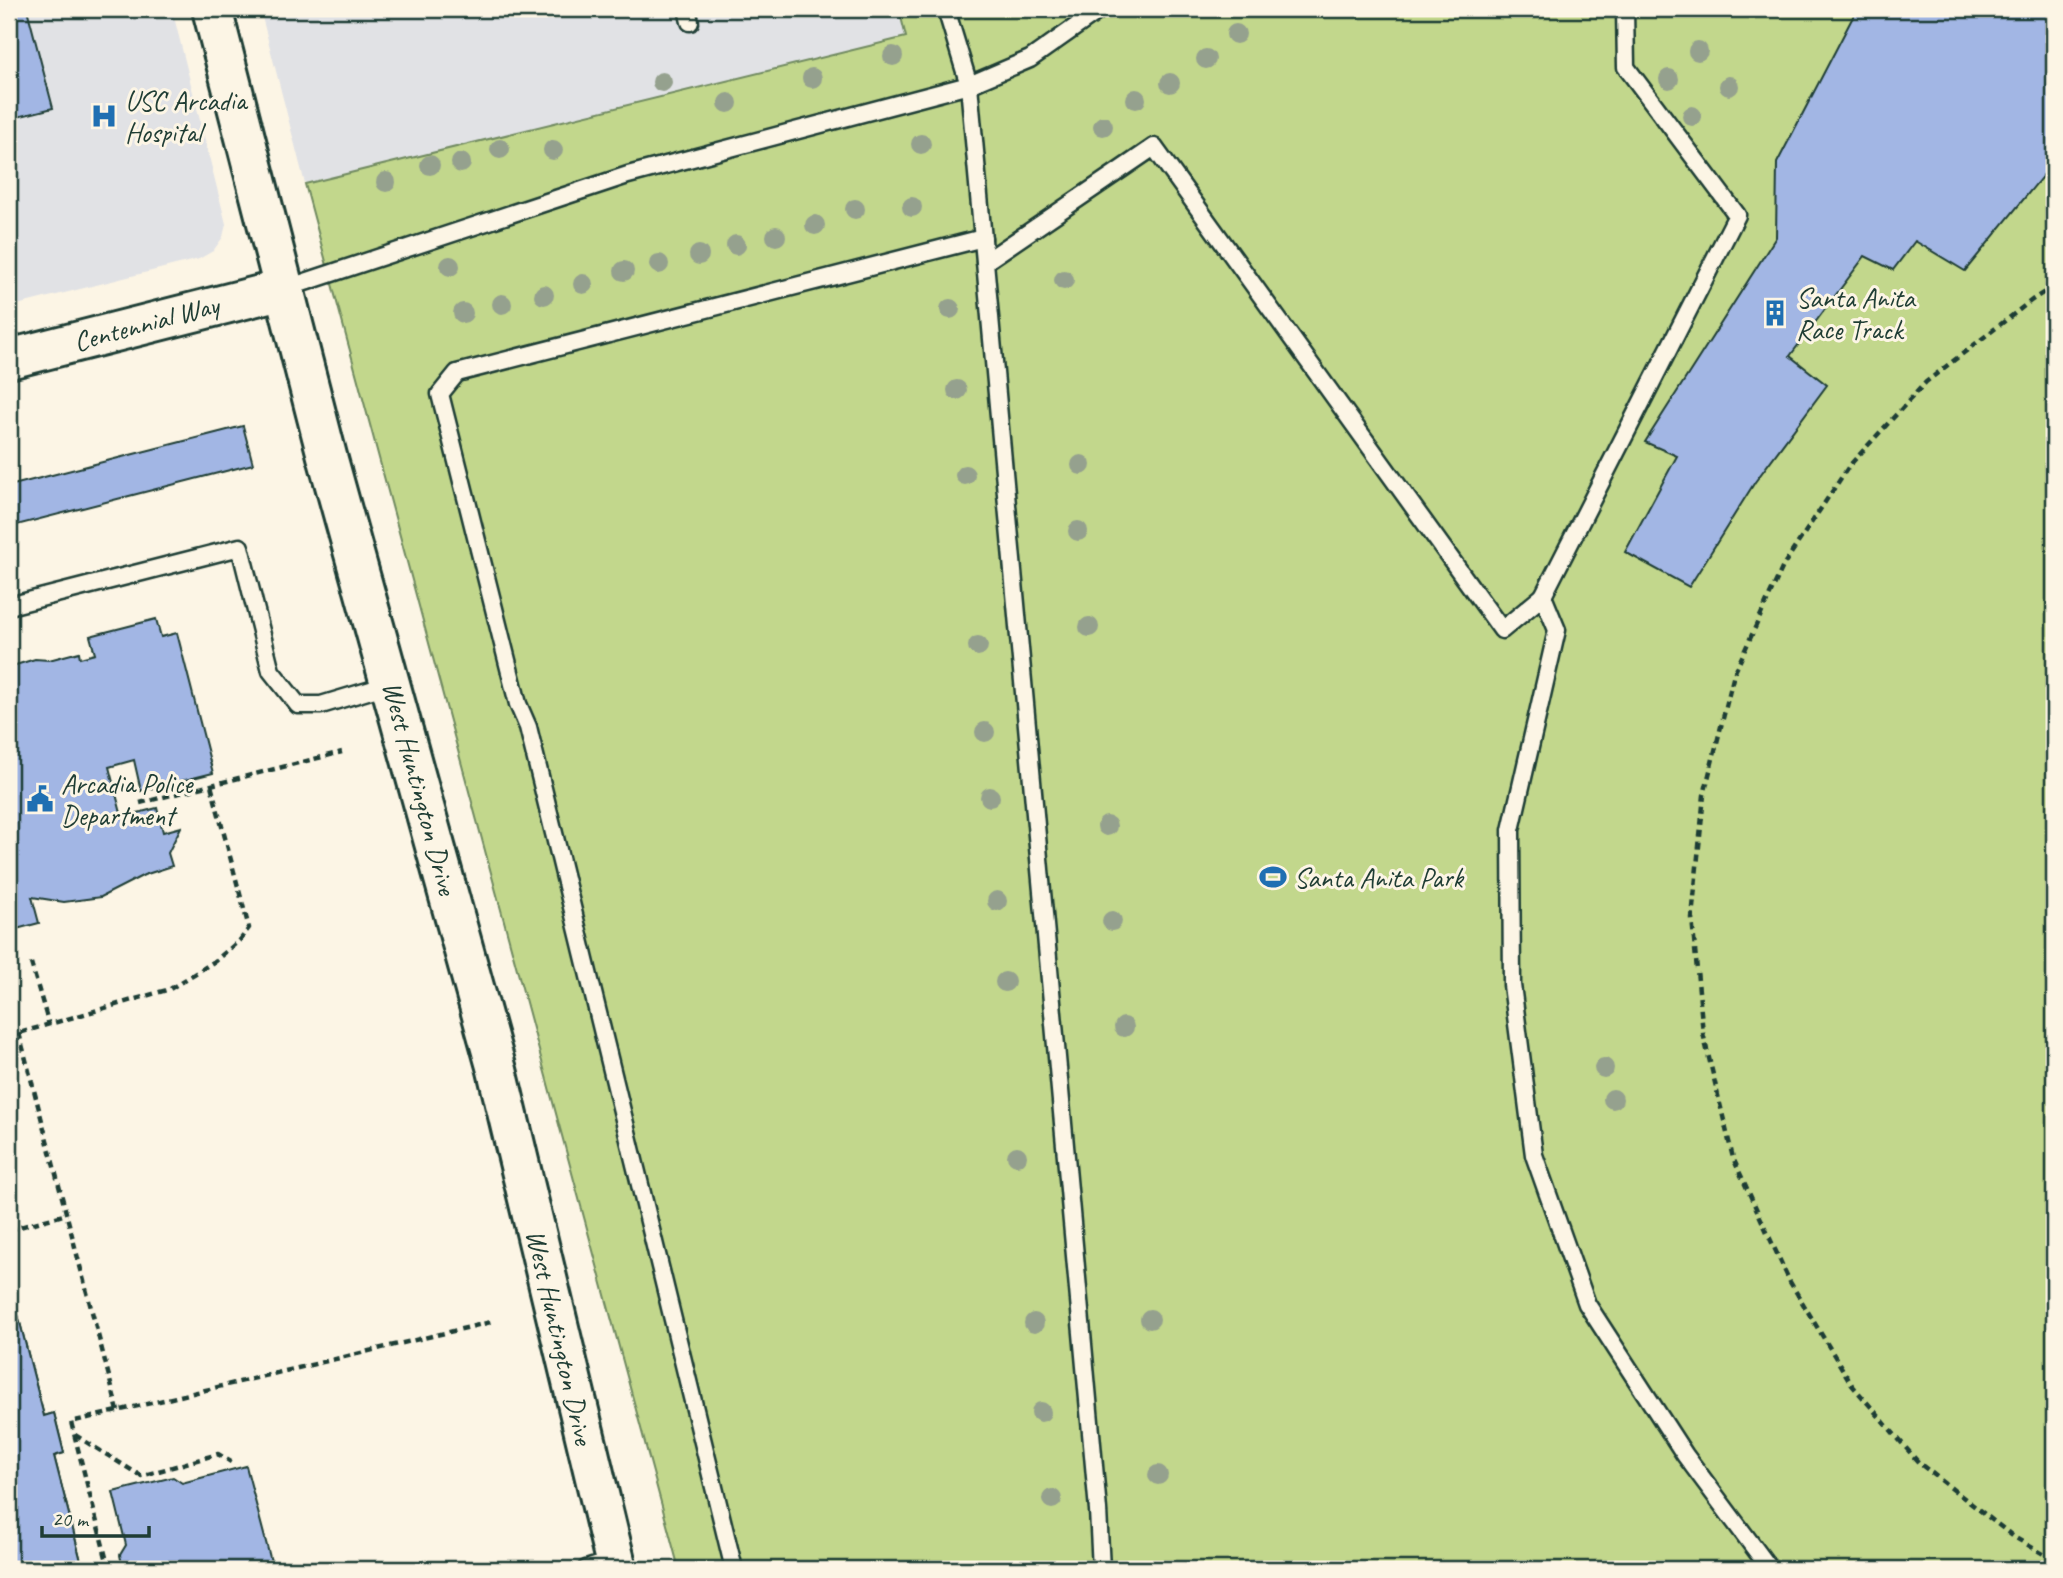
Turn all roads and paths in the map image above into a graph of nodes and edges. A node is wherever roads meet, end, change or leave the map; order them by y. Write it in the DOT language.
graph roads {
  1 [pos="212,9"];
  2 [pos="946,9"];
  3 [pos="1101,9"];
  4 [pos="1625,9"];
  5 [pos="969,85"];
  6 [pos="983,238"];
  7 [pos="985,262"];
  8 [pos="2054,286"];
  9 [pos="284,289"];
  10 [pos="9,359"];
  11 [pos="1543,596"];
  12 [pos="9,606"];
  13 [pos="391,684"];
  14 [pos="342,752"];
  15 [pos="211,785"];
  16 [pos="140,803"];
  17 [pos="31,963"];
  18 [pos="50,1025"];
  19 [pos="19,1033"];
  20 [pos="9,1036"];
  21 [pos="67,1214"];
  22 [pos="9,1230"];
  23 [pos="491,1322"];
  24 [pos="118,1411"];
  25 [pos="74,1435"];
  26 [pos="231,1462"];
  27 [pos="2054,1560"];
  28 [pos="606,1566"];
  29 [pos="108,1569"];
  30 [pos="734,1569"];
  31 [pos="1101,1569"];
  32 [pos="1770,1569"];
  1 -- 9 [label="main road, West Huntington Drive"];
  2 -- 5 [label="lane"];
  3 -- 5 [label="lane"];
  4 -- 11 [label="lane"];
  5 -- 6 [label="lane"];
  5 -- 9 [label="lane"];
  6 -- 7 [label="lane"];
  6 -- 30 [label="lane"];
  7 -- 11 [label="lane"];
  7 -- 31 [label="lane"];
  8 -- 27 [label="path"];
  9 -- 10 [label="main road, Centennial Way"];
  9 -- 13 [label="main road, West Huntington Drive"];
  11 -- 32 [label="lane"];
  12 -- 13 [label="lane"];
  13 -- 28 [label="main road, West Huntington Drive"];
  14 -- 15 [label="path"];
  15 -- 16 [label="path"];
  15 -- 18 [label="path"];
  17 -- 18 [label="path"];
  18 -- 19 [label="path"];
  19 -- 20 [label="path"];
  19 -- 21 [label="path"];
  21 -- 22 [label="path"];
  21 -- 24 [label="path"];
  23 -- 24 [label="path"];
  24 -- 25 [label="path"];
  25 -- 26 [label="path"];
  25 -- 29 [label="path"];
}
